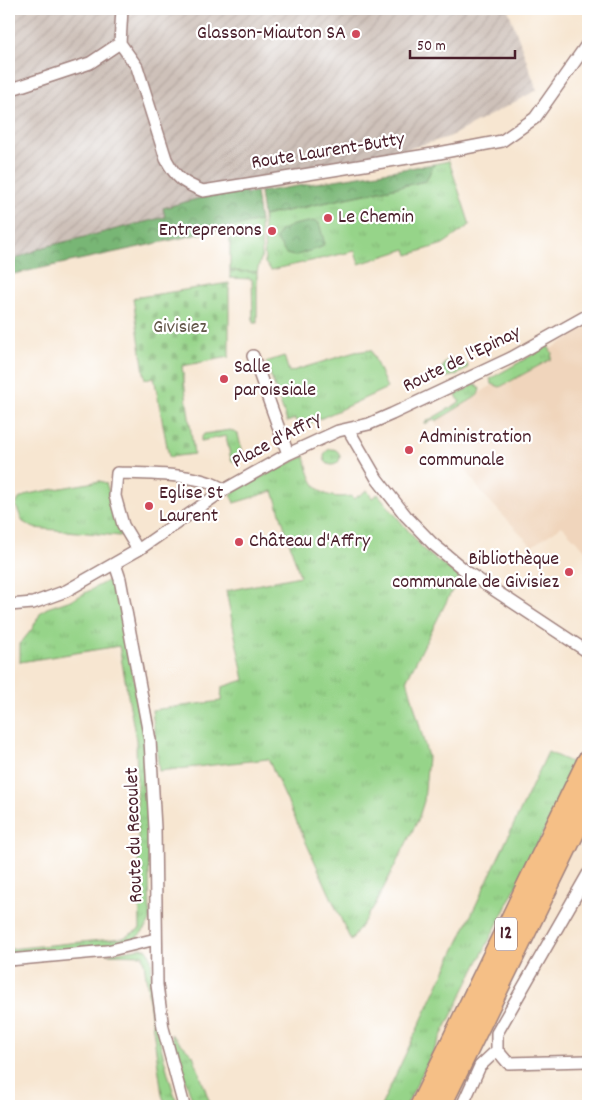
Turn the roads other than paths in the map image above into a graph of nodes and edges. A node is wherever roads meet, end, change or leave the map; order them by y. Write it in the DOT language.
graph roads {
  1 [pos="122,9"];
  2 [pos="120,43"];
  3 [pos="588,43"];
  4 [pos="9,90"];
  5 [pos="588,315"];
  6 [pos="253,356"];
  7 [pos="348,429"];
  8 [pos="288,454"];
  9 [pos="224,490"];
  10 [pos="138,550"];
  11 [pos="115,564"];
  12 [pos="9,605"];
  13 [pos="588,652"];
  14 [pos="588,761"];
  15 [pos="588,802"];
  16 [pos="588,874"];
  17 [pos="156,939"];
  18 [pos="9,960"];
  19 [pos="497,1050"];
  20 [pos="588,1060"];
  21 [pos="184,1106"];
  22 [pos="421,1106"];
  23 [pos="440,1106"];
  24 [pos="462,1106"];
  1 -- 2 [label="street"];
  2 -- 3 [label="street, Route Laurent-Butty"];
  2 -- 4 [label="street"];
  5 -- 7 [label="street, Route de l'Epinay"];
  6 -- 8 [label="street"];
  7 -- 8 [label="street, Place d'Affry"];
  7 -- 13 [label="street"];
  8 -- 9 [label="street, Place d'Affry"];
  9 -- 10 [label="street, Place d'Affry"];
  9 -- 10 [label="street"];
  10 -- 11 [label="street, Place d'Affry"];
  11 -- 12 [label="street, Place d'Affry"];
  11 -- 17 [label="street, Route du Recoulet"];
  14 -- 22 [label="highway, 12"];
  15 -- 23 [label="highway, 12"];
  16 -- 19 [label="street"];
  17 -- 18 [label="street"];
  17 -- 21 [label="street, Route du Recoulet"];
  19 -- 20 [label="street"];
  19 -- 24 [label="street"];
}
